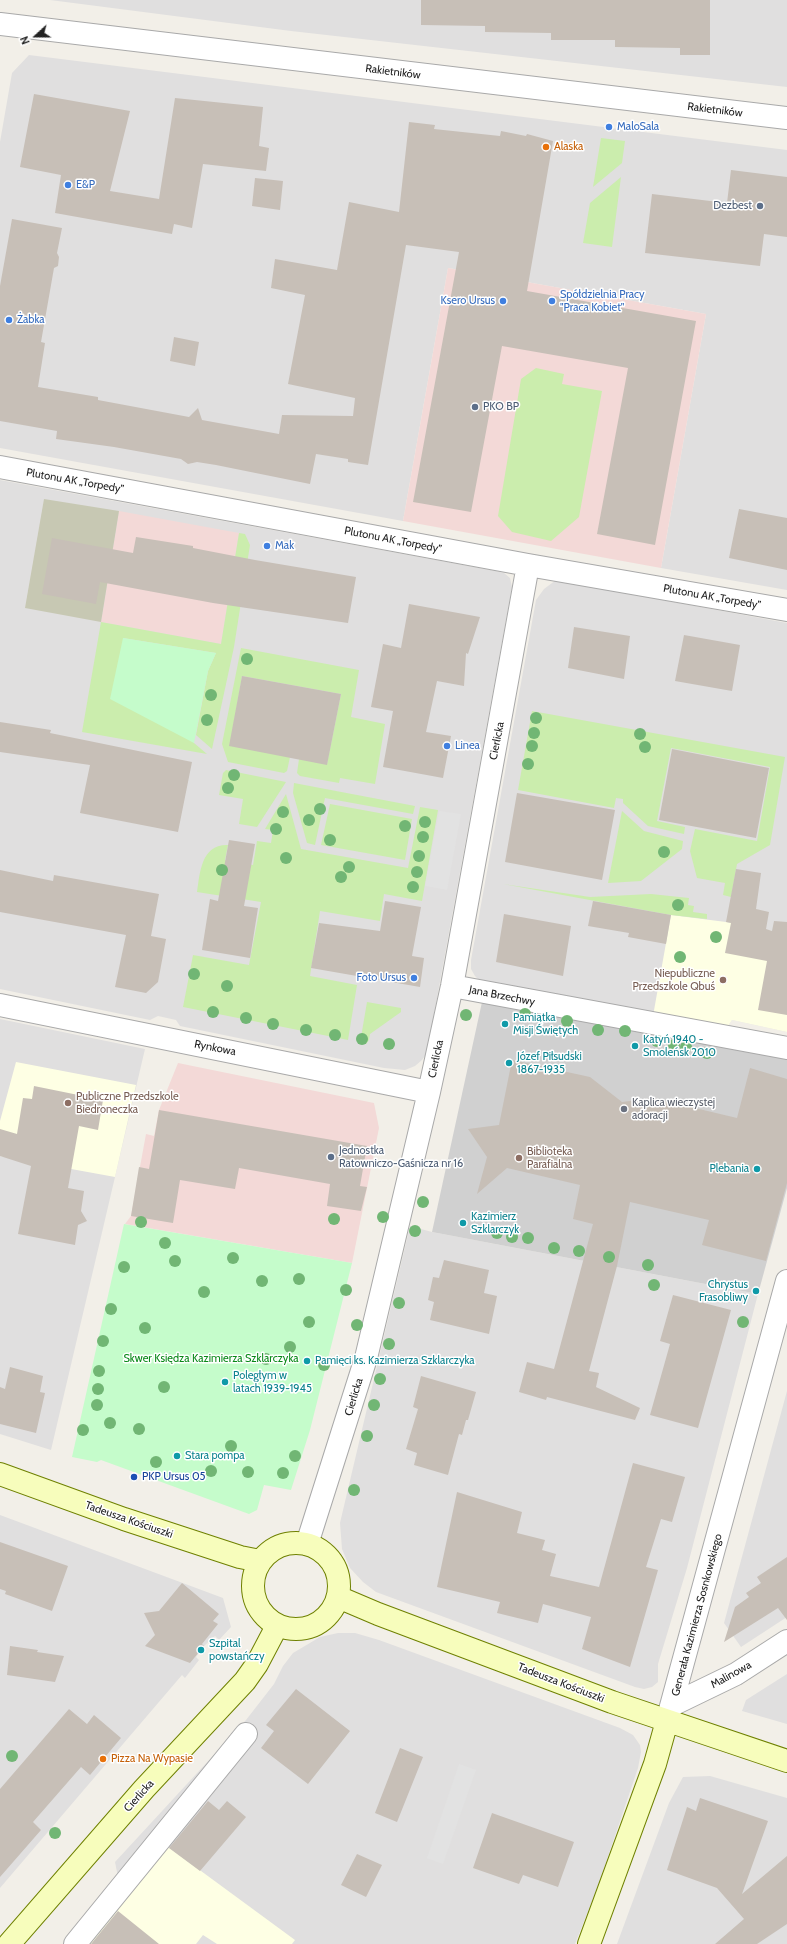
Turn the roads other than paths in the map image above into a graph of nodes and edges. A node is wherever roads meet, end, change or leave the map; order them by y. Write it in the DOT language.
graph roads {
  1 [pos="0,24"];
  2 [pos="787,118"];
  3 [pos="0,467"];
  4 [pos="528,565"];
  5 [pos="787,610"];
  6 [pos="452,986"];
  7 [pos="0,1004"];
  8 [pos="787,1048"];
  9 [pos="430,1092"];
  10 [pos="787,1281"];
  11 [pos="0,1474"];
  12 [pos="307,1544"];
  13 [pos="260,1561"];
  14 [pos="338,1598"];
  15 [pos="277,1626"];
  16 [pos="787,1641"];
  17 [pos="670,1713"];
  18 [pos="246,1734"];
  19 [pos="787,1761"];
  20 [pos="9,1944"];
  21 [pos="75,1944"];
  22 [pos="589,1944"];
  1 -- 2 [label="street, Rakietników"];
  3 -- 4 [label="street, Plutonu AK „Torpedy”"];
  4 -- 5 [label="street, Plutonu AK „Torpedy”"];
  4 -- 6 [label="street, Cierlicka"];
  6 -- 8 [label="street, Jana Brzechwy"];
  6 -- 9 [label="street, Cierlicka"];
  7 -- 9 [label="street, Rynkowa"];
  9 -- 12 [label="street, Cierlicka"];
  10 -- 17 [label="street, Generała Kazimierza Sosnkowskiego"];
  11 -- 13 [label="street, Tadeusza Kościuszki"];
  12 -- 13 [label="street"];
  12 -- 14 [label="street"];
  13 -- 15 [label="street"];
  14 -- 15 [label="street"];
  14 -- 17 [label="street, Tadeusza Kościuszki"];
  15 -- 20 [label="street, Cierlicka"];
  16 -- 17 [label="street, Malinowa"];
  17 -- 19 [label="street, Tadeusza Kościuszki"];
  17 -- 22 [label="street, Generała Kazimierza Sosnkowskiego"];
  18 -- 21 [label="street"];
}
